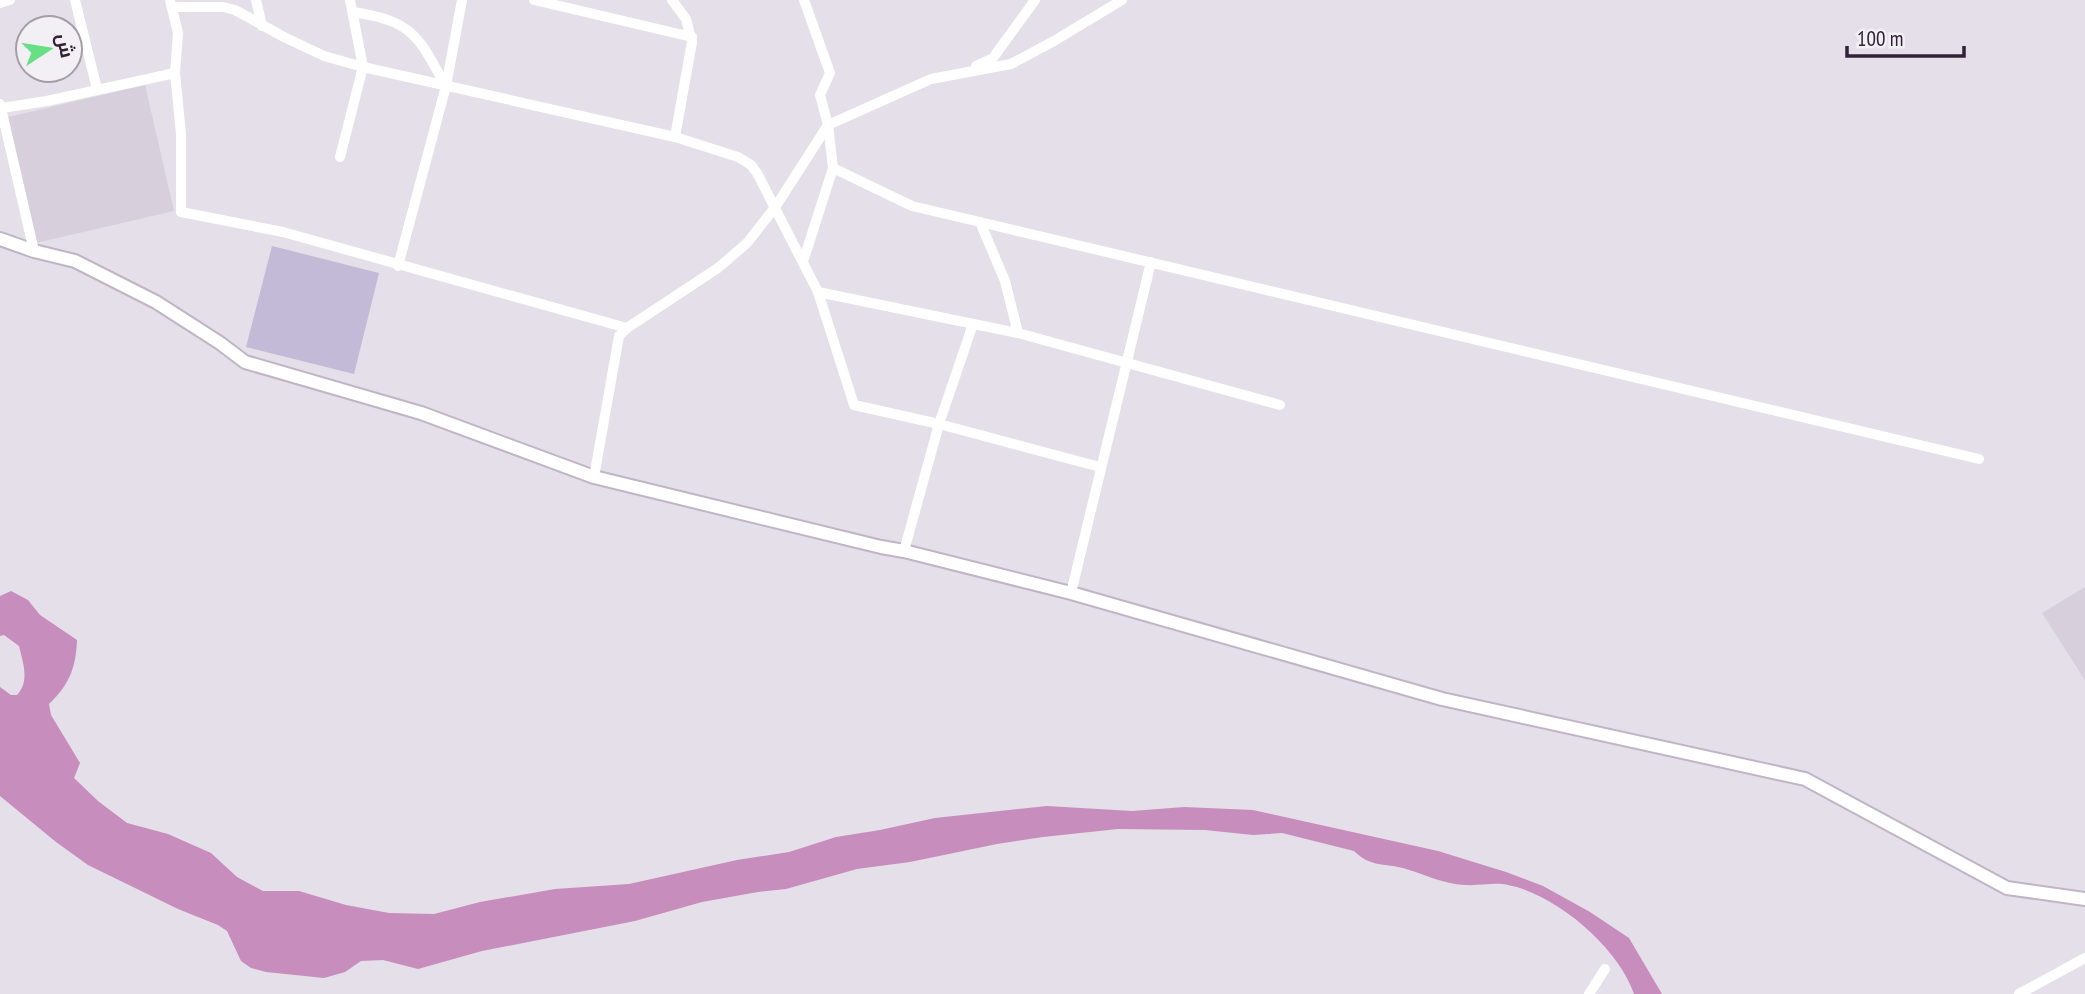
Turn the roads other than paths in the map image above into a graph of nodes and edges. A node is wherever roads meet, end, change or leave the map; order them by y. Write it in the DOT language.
graph roads {
  1 [pos="10,0"];
  2 [pos="75,0"];
  3 [pos="256,0"];
  4 [pos="350,0"];
  5 [pos="463,0"];
  6 [pos="534,0"];
  7 [pos="672,0"];
  8 [pos="804,0"];
  9 [pos="1035,0"];
  10 [pos="1122,0"];
  11 [pos="0,3"];
  12 [pos="172,3"];
  13 [pos="353,12"];
  14 [pos="262,26"];
  15 [pos="692,37"];
  16 [pos="363,67"];
  17 [pos="175,73"];
  18 [pos="963,73"];
  19 [pos="446,86"];
  20 [pos="97,89"];
  21 [pos="1,106"];
  22 [pos="828,125"];
  23 [pos="675,137"];
  24 [pos="340,157"];
  25 [pos="833,168"];
  26 [pos="776,206"];
  27 [pos="980,222"];
  28 [pos="0,239"];
  29 [pos="34,251"];
  30 [pos="803,262"];
  31 [pos="1152,262"];
  32 [pos="398,266"];
  33 [pos="818,292"];
  34 [pos="973,324"];
  35 [pos="626,328"];
  36 [pos="1018,333"];
  37 [pos="1127,361"];
  38 [pos="1280,405"];
  39 [pos="939,424"];
  40 [pos="1979,460"];
  41 [pos="1100,467"];
  42 [pos="594,477"];
  43 [pos="904,551"];
  44 [pos="1070,593"];
  45 [pos="2085,899"];
  46 [pos="2085,958"];
  47 [pos="1605,969"];
  48 [pos="1589,994"];
  49 [pos="2019,994"];
  1 -- 11 [label="street"];
  2 -- 20 [label="street"];
  3 -- 14 [label="street"];
  4 -- 13 [label="street"];
  5 -- 19 [label="street"];
  6 -- 15 [label="street"];
  7 -- 15 [label="street"];
  8 -- 22 [label="street"];
  9 -- 18 [label="street"];
  10 -- 18 [label="street"];
  12 -- 14 [label="street"];
  12 -- 17 [label="street"];
  13 -- 16 [label="street"];
  13 -- 19 [label="street"];
  14 -- 16 [label="street"];
  15 -- 23 [label="street"];
  16 -- 19 [label="street"];
  16 -- 24 [label="street"];
  17 -- 20 [label="street"];
  17 -- 32 [label="street"];
  18 -- 22 [label="street"];
  19 -- 23 [label="street"];
  19 -- 32 [label="street"];
  20 -- 21 [label="street"];
  21 -- 29 [label="street"];
  22 -- 25 [label="street"];
  22 -- 26 [label="street"];
  23 -- 26 [label="street"];
  25 -- 27 [label="street"];
  25 -- 30 [label="street"];
  26 -- 30 [label="street"];
  26 -- 35 [label="street"];
  27 -- 31 [label="street"];
  27 -- 36 [label="street"];
  28 -- 29 [label="street"];
  29 -- 42 [label="street"];
  30 -- 33 [label="street"];
  31 -- 37 [label="street"];
  31 -- 40 [label="street"];
  32 -- 35 [label="street"];
  33 -- 34 [label="street"];
  33 -- 39 [label="street"];
  34 -- 36 [label="street"];
  34 -- 39 [label="street"];
  35 -- 42 [label="street"];
  36 -- 37 [label="street"];
  37 -- 38 [label="street"];
  37 -- 41 [label="street"];
  39 -- 41 [label="street"];
  39 -- 43 [label="street"];
  41 -- 44 [label="street"];
  42 -- 43 [label="street"];
  43 -- 44 [label="street"];
  44 -- 45 [label="street"];
  46 -- 49 [label="street"];
  47 -- 48 [label="street"];
}
